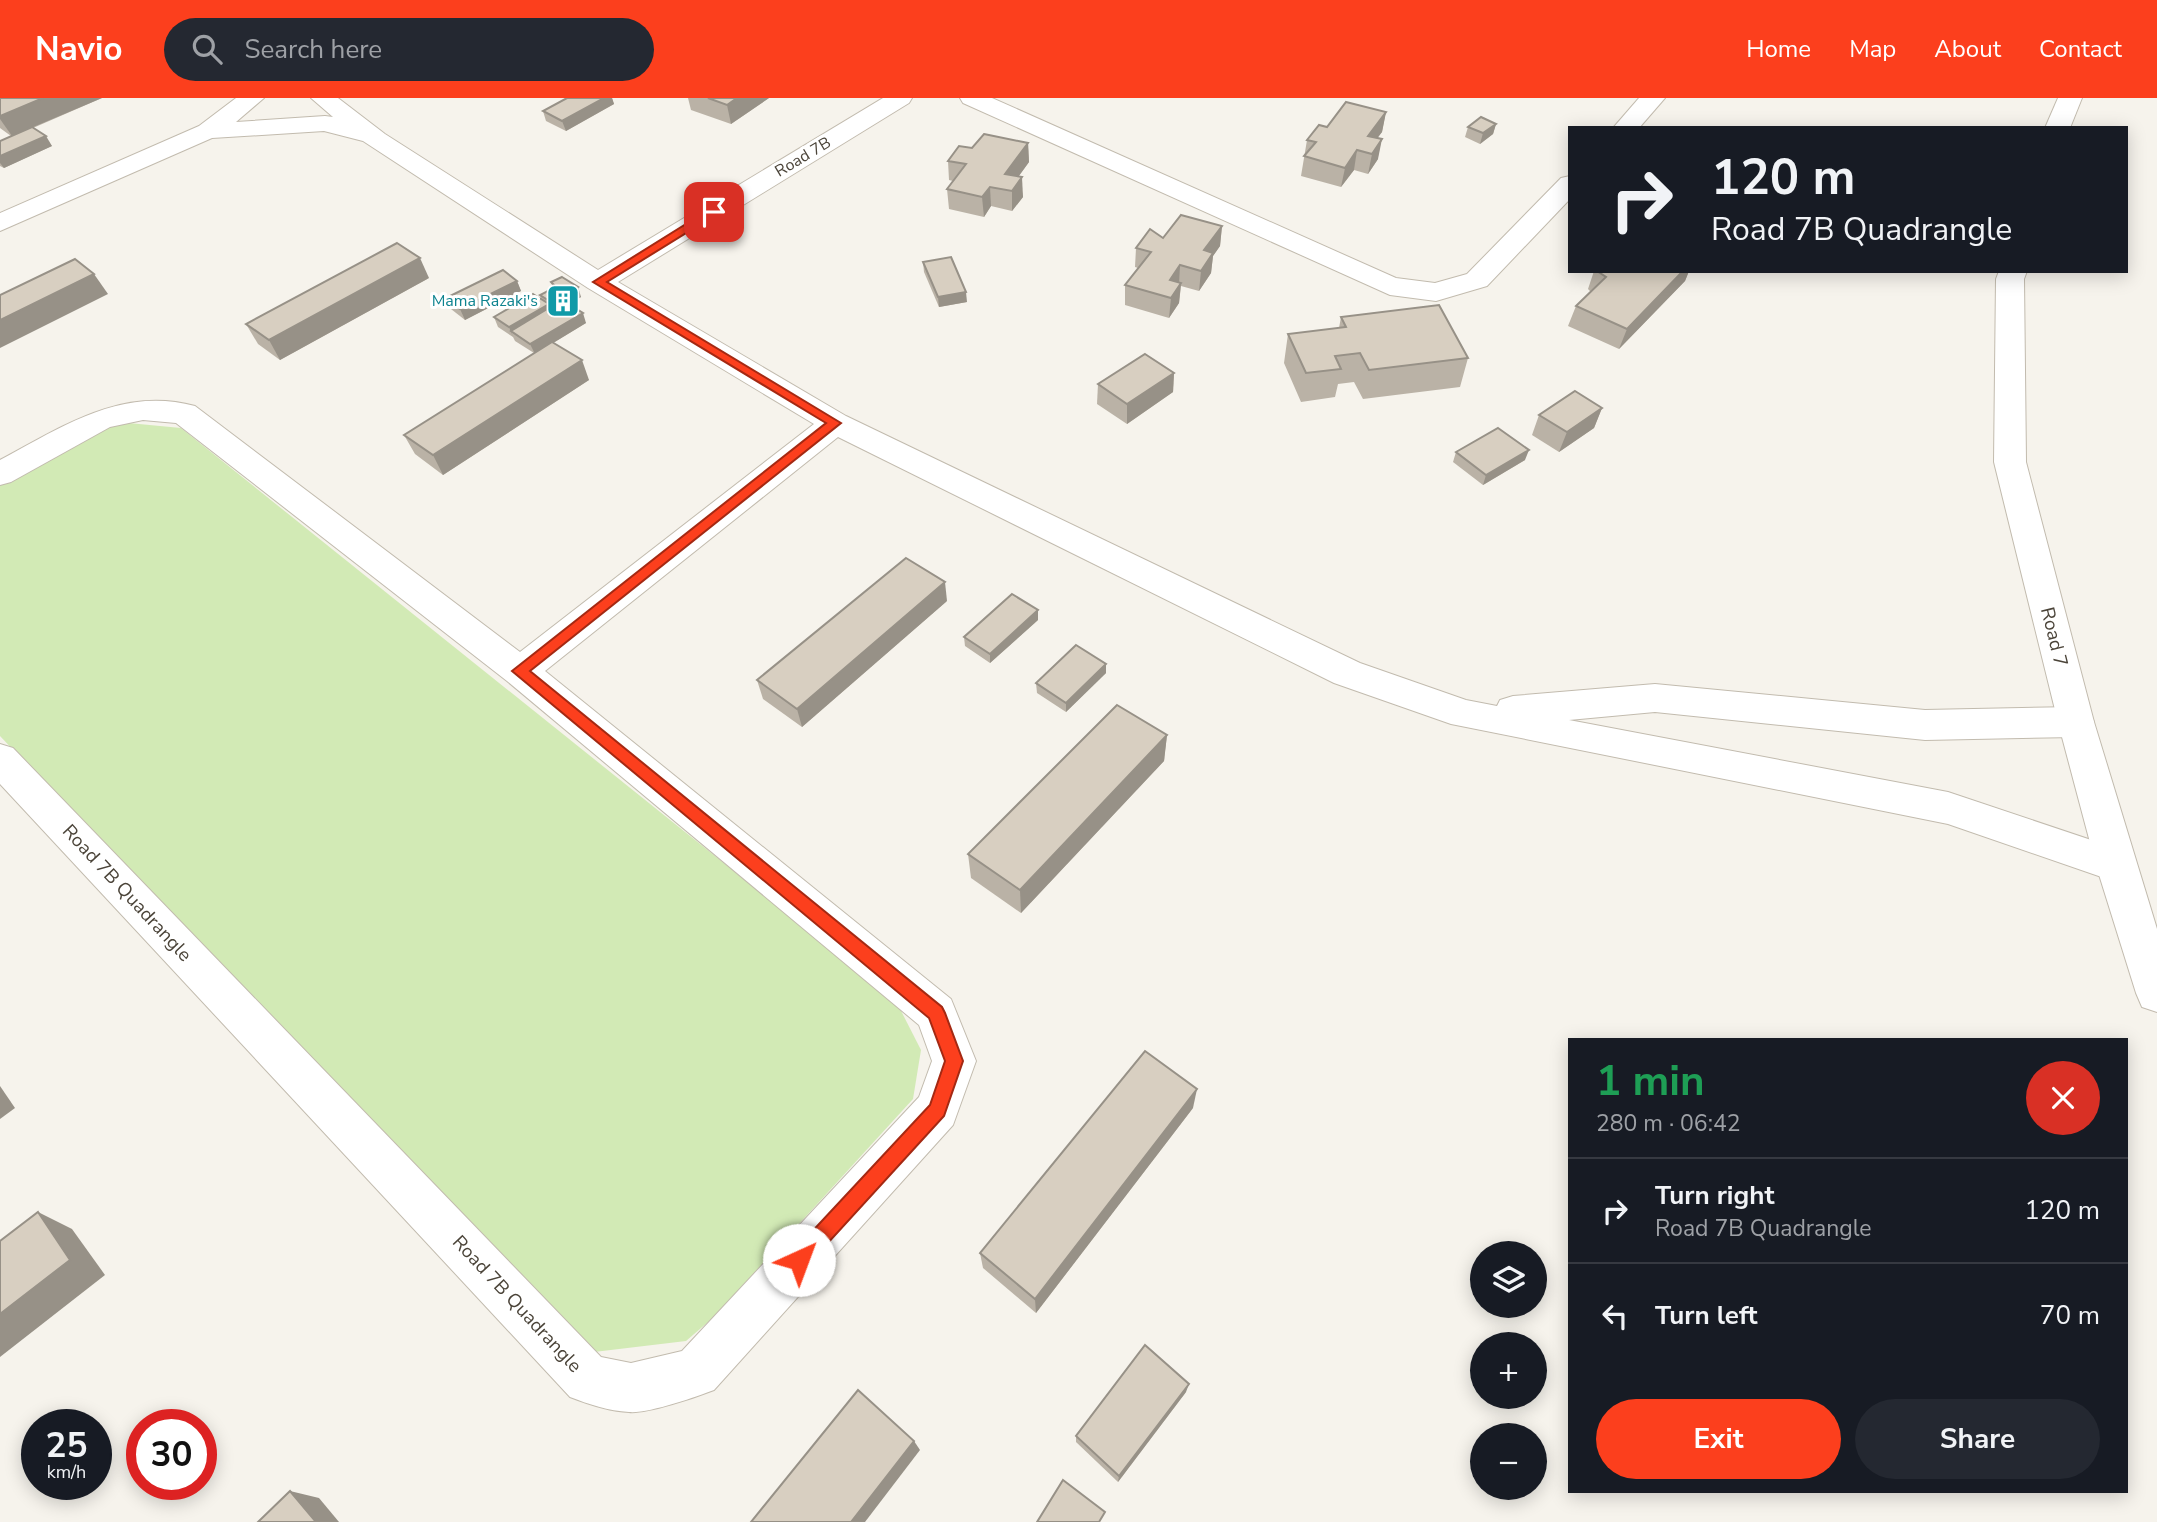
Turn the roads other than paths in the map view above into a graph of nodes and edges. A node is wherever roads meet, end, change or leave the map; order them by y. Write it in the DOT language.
graph roads {
  1 [pos="253,98"];
  2 [pos="323,98"];
  3 [pos="900,98"];
  4 [pos="972,98"];
  5 [pos="1653,98"];
  6 [pos="2070,98"];
  7 [pos="1627,126"];
  8 [pos="2058,126"];
  9 [pos="208,131"];
  10 [pos="376,139"];
  11 [pos="1568,186"];
  12 [pos="0,223"];
  13 [pos="2012,273"];
  14 [pos="598,282"];
  15 [pos="835,423"];
  16 [pos="0,474"];
  17 [pos="520,671"];
  18 [pos="1464,715"];
  19 [pos="2076,722"];
  20 [pos="0,759"];
  21 [pos="2116,865"];
  22 [pos="2157,993"];
  1 -- 9 [label="street"];
  2 -- 10 [label="street"];
  3 -- 14 [label="street, Road 7B"];
  4 -- 11 [label="street"];
  5 -- 7 [label="street"];
  6 -- 8 [label="street"];
  9 -- 10 [label="street"];
  9 -- 12 [label="street"];
  10 -- 14 [label="street"];
  13 -- 19 [label="street, Road 7"];
  14 -- 15 [label="street"];
  15 -- 17 [label="street"];
  15 -- 18 [label="street"];
  16 -- 17 [label="street, Road 7B Quadrangle"];
  17 -- 20 [label="street, Road 7B Quadrangle"];
  18 -- 19 [label="street"];
  18 -- 21 [label="street"];
  19 -- 21 [label="street, Road 7"];
  21 -- 22 [label="street, Road 7"];
}
